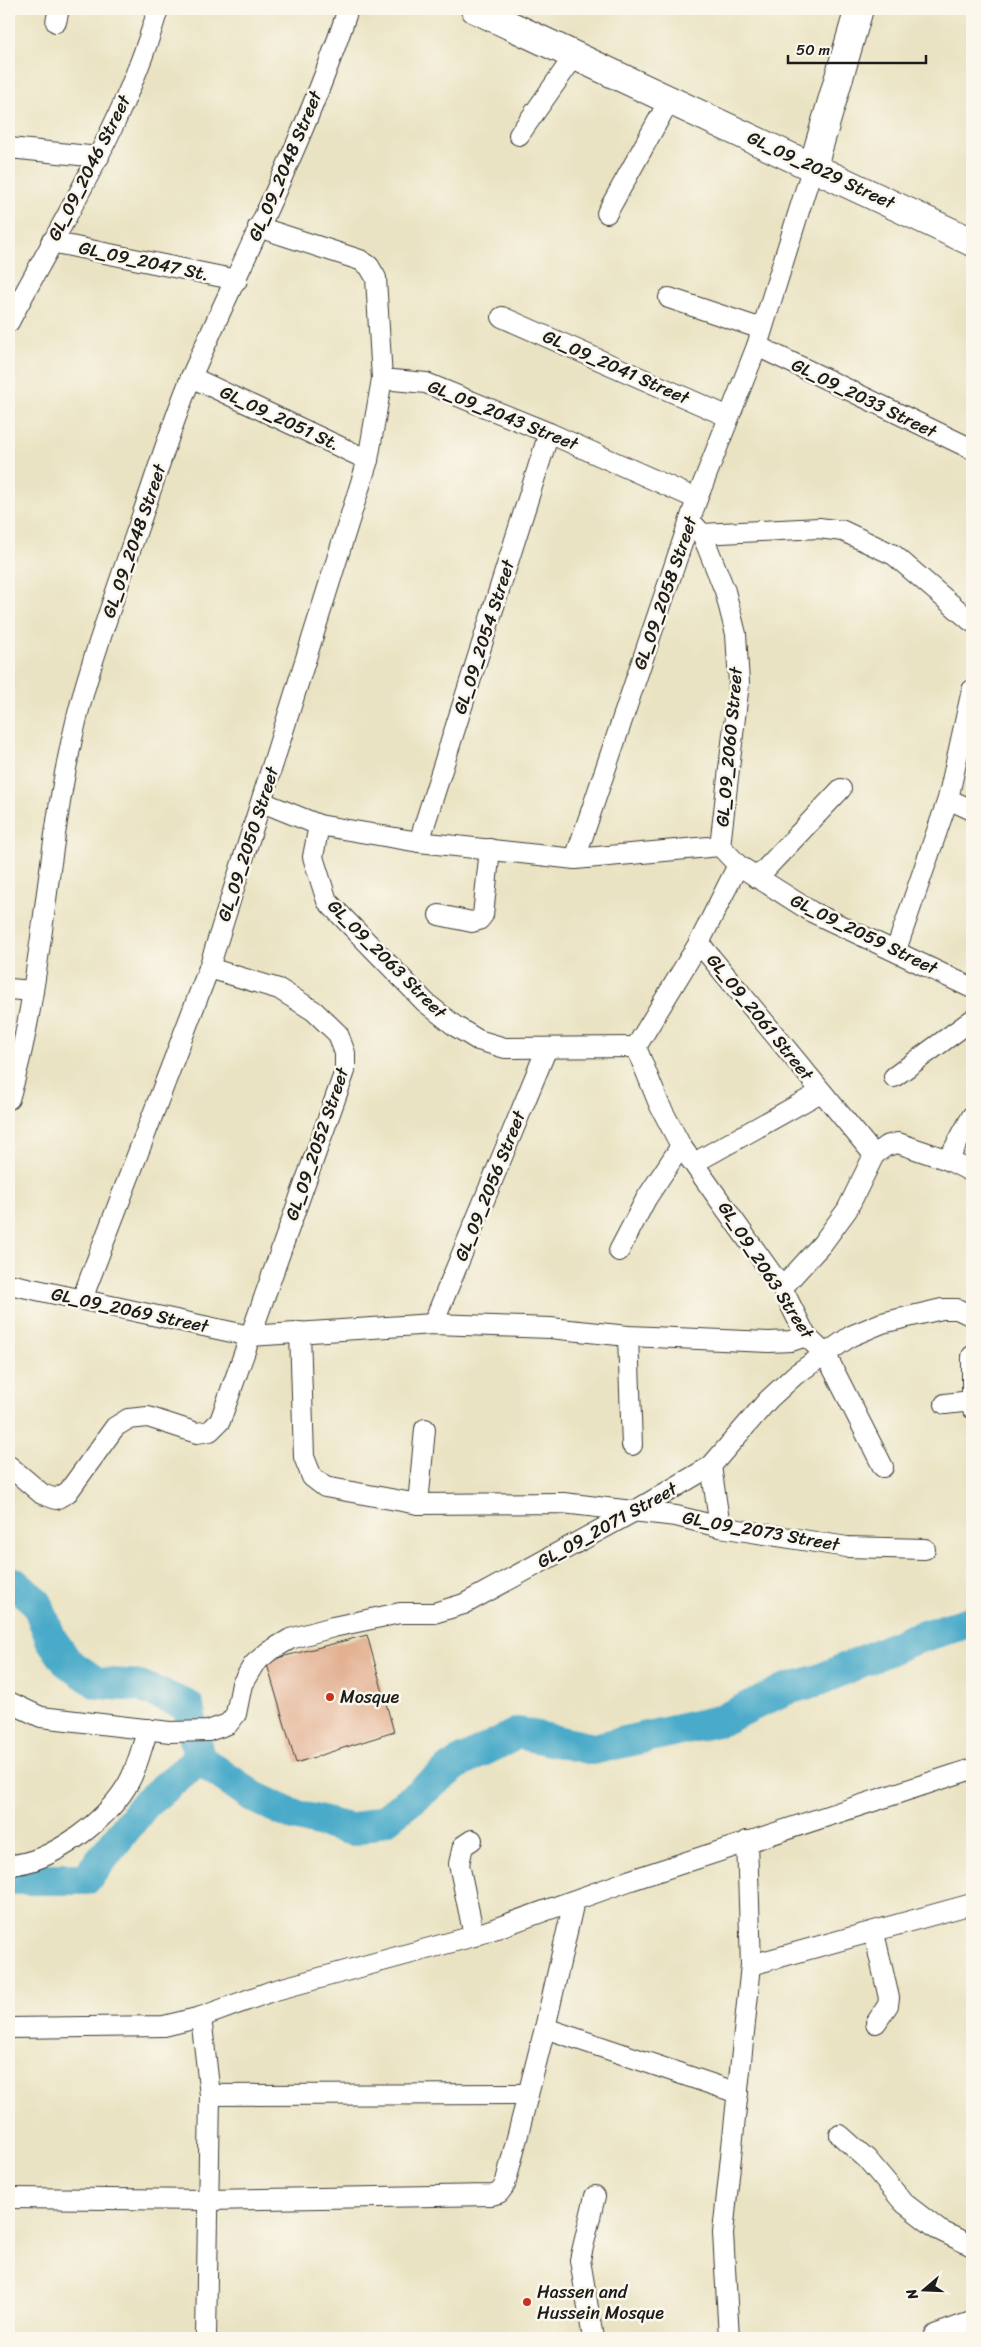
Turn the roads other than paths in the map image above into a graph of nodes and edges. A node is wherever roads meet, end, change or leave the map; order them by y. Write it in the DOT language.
graph roads {
  1 [pos="158,9"];
  2 [pos="348,9"];
  3 [pos="475,9"];
  4 [pos="858,9"];
  5 [pos="575,55"];
  6 [pos="670,98"];
  7 [pos="519,135"];
  8 [pos="9,148"];
  9 [pos="98,157"];
  10 [pos="813,166"];
  11 [pos="607,213"];
  12 [pos="258,227"];
  13 [pos="51,242"];
  14 [pos="972,242"];
  15 [pos="237,280"];
  16 [pos="669,298"];
  17 [pos="502,317"];
  18 [pos="9,322"];
  19 [pos="759,337"];
  20 [pos="191,377"];
  21 [pos="382,379"];
  22 [pos="730,417"];
  23 [pos="549,433"];
  24 [pos="972,449"];
  25 [pos="368,460"];
  26 [pos="696,499"];
  27 [pos="696,527"];
  28 [pos="972,622"];
  29 [pos="972,690"];
  30 [pos="841,789"];
  31 [pos="948,799"];
  32 [pos="262,802"];
  33 [pos="972,810"];
  34 [pos="319,826"];
  35 [pos="419,842"];
  36 [pos="720,846"];
  37 [pos="490,849"];
  38 [pos="575,859"];
  39 [pos="738,866"];
  40 [pos="757,878"];
  41 [pos="438,915"];
  42 [pos="699,943"];
  43 [pos="896,950"];
  44 [pos="208,968"];
  45 [pos="972,988"];
  46 [pos="9,989"];
  47 [pos="33,991"];
  48 [pos="972,1020"];
  49 [pos="636,1047"];
  50 [pos="547,1048"];
  51 [pos="894,1077"];
  52 [pos="821,1092"];
  53 [pos="9,1099"];
  54 [pos="972,1116"];
  55 [pos="681,1146"];
  56 [pos="874,1155"];
  57 [pos="948,1160"];
  58 [pos="694,1163"];
  59 [pos="972,1172"];
  60 [pos="619,1251"];
  61 [pos="9,1284"];
  62 [pos="782,1288"];
  63 [pos="82,1299"];
  64 [pos="972,1316"];
  65 [pos="433,1324"];
  66 [pos="300,1332"];
  67 [pos="250,1336"];
  68 [pos="628,1336"];
  69 [pos="806,1336"];
  70 [pos="826,1355"];
  71 [pos="972,1356"];
  72 [pos="945,1404"];
  73 [pos="972,1404"];
  74 [pos="424,1429"];
  75 [pos="632,1445"];
  76 [pos="9,1466"];
  77 [pos="711,1466"];
  78 [pos="883,1467"];
  79 [pos="418,1504"];
  80 [pos="633,1512"];
  81 [pos="720,1527"];
  82 [pos="925,1549"];
  83 [pos="9,1708"];
  84 [pos="148,1730"];
  85 [pos="972,1769"];
  86 [pos="472,1840"];
  87 [pos="748,1841"];
  88 [pos="9,1865"];
  89 [pos="574,1901"];
  90 [pos="972,1904"];
  91 [pos="874,1932"];
  92 [pos="474,1936"];
  93 [pos="751,1965"];
  94 [pos="201,2018"];
  95 [pos="876,2023"];
  96 [pos="9,2028"];
  97 [pos="545,2028"];
  98 [pos="738,2093"];
  99 [pos="527,2094"];
  100 [pos="210,2095"];
  101 [pos="840,2135"];
  102 [pos="595,2196"];
  103 [pos="9,2198"];
  104 [pos="208,2200"];
  105 [pos="972,2246"];
  106 [pos="972,2326"];
  107 [pos="206,2338"];
  108 [pos="593,2338"];
  109 [pos="729,2338"];
  110 [pos="938,2338"];
  1 -- 9 [label="street, GL_09_2046 Street"];
  2 -- 12 [label="street, GL_09_2048 Street"];
  3 -- 5 [label="main road, GL_09_2029 Street"];
  4 -- 10 [label="main road"];
  5 -- 6 [label="main road, GL_09_2029 Street"];
  5 -- 7 [label="street"];
  6 -- 10 [label="main road, GL_09_2029 Street"];
  6 -- 11 [label="street"];
  8 -- 9 [label="street"];
  9 -- 13 [label="street, GL_09_2046 Street"];
  10 -- 14 [label="main road, GL_09_2029 Street"];
  10 -- 19 [label="street, GL_09_2058 Street"];
  12 -- 15 [label="street, GL_09_2048 Street"];
  12 -- 21 [label="street"];
  13 -- 15 [label="street, GL_09_2047 St."];
  13 -- 18 [label="street, GL_09_2046 Street"];
  15 -- 20 [label="street, GL_09_2048 Street"];
  16 -- 19 [label="street"];
  17 -- 22 [label="street, GL_09_2041 Street"];
  19 -- 22 [label="street, GL_09_2058 Street"];
  19 -- 24 [label="street, GL_09_2033 Street"];
  20 -- 25 [label="street, GL_09_2051 St."];
  20 -- 47 [label="street, GL_09_2048 Street"];
  21 -- 23 [label="street, GL_09_2043 Street"];
  21 -- 25 [label="street, GL_09_2050 Street"];
  22 -- 26 [label="street, GL_09_2058 Street"];
  23 -- 26 [label="street, GL_09_2043 Street"];
  23 -- 35 [label="street, GL_09_2054 Street"];
  25 -- 32 [label="street, GL_09_2050 Street"];
  26 -- 27 [label="street, GL_09_2058 Street"];
  27 -- 28 [label="street"];
  27 -- 36 [label="street, GL_09_2060 Street"];
  27 -- 38 [label="street, GL_09_2058 Street"];
  29 -- 31 [label="street"];
  30 -- 40 [label="street"];
  31 -- 33 [label="street"];
  31 -- 43 [label="street"];
  32 -- 34 [label="street"];
  32 -- 44 [label="street, GL_09_2050 Street"];
  34 -- 35 [label="street"];
  34 -- 50 [label="street, GL_09_2063 Street"];
  35 -- 37 [label="street"];
  36 -- 38 [label="street"];
  36 -- 39 [label="street, GL_09_2059 Street"];
  37 -- 38 [label="street"];
  37 -- 41 [label="street"];
  39 -- 40 [label="street, GL_09_2059 Street"];
  39 -- 42 [label="street"];
  40 -- 43 [label="street, GL_09_2059 Street"];
  42 -- 49 [label="street"];
  42 -- 52 [label="street, GL_09_2061 Street"];
  43 -- 45 [label="street, GL_09_2059 Street"];
  44 -- 63 [label="street, GL_09_2050 Street"];
  44 -- 67 [label="street, GL_09_2052 Street"];
  46 -- 47 [label="street"];
  47 -- 53 [label="street, GL_09_2048 Street"];
  48 -- 51 [label="street"];
  49 -- 50 [label="street, GL_09_2063 Street"];
  49 -- 55 [label="street, GL_09_2063 Street"];
  50 -- 65 [label="street, GL_09_2056 Street"];
  52 -- 56 [label="street, GL_09_2061 Street"];
  52 -- 58 [label="street, GL_09_2061 Street"];
  54 -- 57 [label="street"];
  55 -- 58 [label="street, GL_09_2063 Street"];
  55 -- 60 [label="street"];
  56 -- 57 [label="street"];
  56 -- 62 [label="street"];
  57 -- 59 [label="street"];
  58 -- 62 [label="street, GL_09_2063 Street"];
  61 -- 63 [label="street, GL_09_2069 Street"];
  62 -- 69 [label="street, GL_09_2063 Street"];
  63 -- 67 [label="street, GL_09_2069 Street"];
  64 -- 70 [label="street, GL_09_2071 Street"];
  65 -- 66 [label="street, GL_09_2069 Street"];
  65 -- 68 [label="street, GL_09_2069 Street"];
  66 -- 67 [label="street, GL_09_2069 Street"];
  66 -- 79 [label="street, GL_09_2073 Street"];
  67 -- 76 [label="street, GL_09_2052 Street"];
  68 -- 69 [label="street, GL_09_2069 Street"];
  68 -- 75 [label="street"];
  69 -- 70 [label="street, GL_09_2063 Street"];
  70 -- 77 [label="street, GL_09_2071 Street"];
  70 -- 78 [label="street, GL_09_2063 Street"];
  71 -- 73 [label="street"];
  72 -- 73 [label="street"];
  74 -- 79 [label="street"];
  77 -- 80 [label="street, GL_09_2071 Street"];
  77 -- 81 [label="street"];
  79 -- 80 [label="street, GL_09_2073 Street"];
  80 -- 81 [label="street, GL_09_2073 Street"];
  80 -- 84 [label="street, GL_09_2071 Street"];
  81 -- 82 [label="street, GL_09_2073 Street"];
  83 -- 84 [label="street"];
  84 -- 88 [label="street"];
  85 -- 87 [label="street"];
  86 -- 92 [label="street"];
  87 -- 89 [label="street"];
  87 -- 93 [label="street"];
  89 -- 92 [label="street"];
  89 -- 97 [label="street"];
  90 -- 91 [label="street"];
  91 -- 93 [label="street"];
  91 -- 95 [label="street"];
  92 -- 94 [label="street"];
  93 -- 98 [label="street"];
  94 -- 96 [label="street"];
  94 -- 100 [label="street"];
  97 -- 98 [label="street"];
  97 -- 99 [label="street"];
  98 -- 109 [label="street"];
  99 -- 100 [label="street"];
  99 -- 104 [label="street"];
  100 -- 104 [label="street"];
  101 -- 105 [label="street"];
  102 -- 108 [label="street"];
  103 -- 104 [label="street"];
  104 -- 107 [label="street"];
  106 -- 110 [label="main road"];
}
